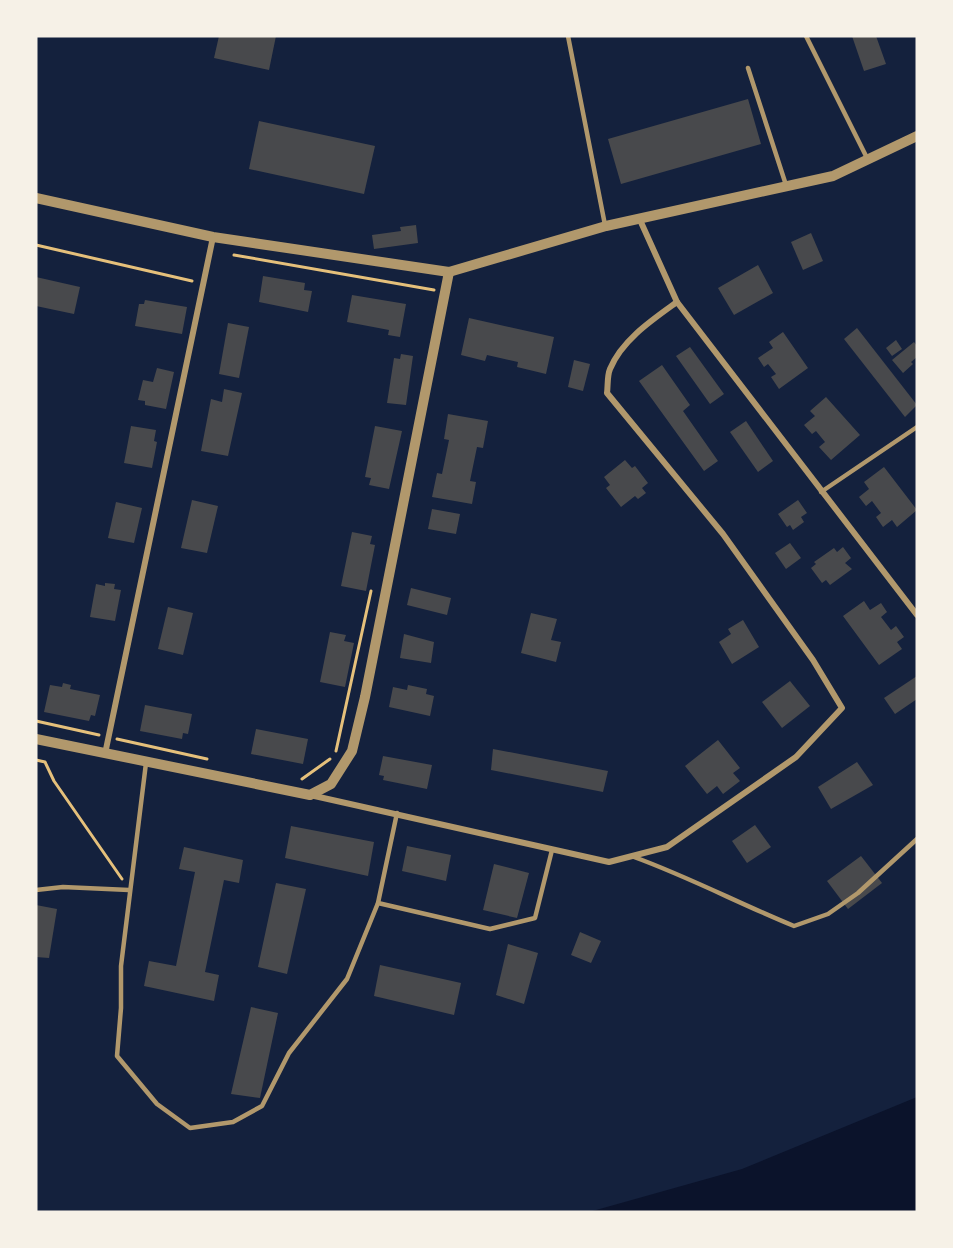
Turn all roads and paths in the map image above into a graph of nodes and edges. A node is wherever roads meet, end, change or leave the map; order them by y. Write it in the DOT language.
graph roads {
  1 [pos="568,36"];
  2 [pos="806,36"];
  3 [pos="748,68"];
  4 [pos="917,136"];
  5 [pos="868,161"];
  6 [pos="786,186"];
  7 [pos="36,198"];
  8 [pos="640,220"];
  9 [pos="606,226"];
  10 [pos="213,237"];
  11 [pos="36,245"];
  12 [pos="210,254"];
  13 [pos="449,272"];
  14 [pos="203,284"];
  15 [pos="436,291"];
  16 [pos="676,302"];
  17 [pos="917,427"];
  18 [pos="821,492"];
  19 [pos="373,581"];
  20 [pos="917,615"];
  21 [pos="36,721"];
  22 [pos="108,737"];
  23 [pos="36,739"];
  24 [pos="105,754"];
  25 [pos="36,760"];
  26 [pos="214,760"];
  27 [pos="146,763"];
  28 [pos="292,777"];
  29 [pos="310,795"];
  30 [pos="397,813"];
  31 [pos="917,839"];
  32 [pos="552,850"];
  33 [pos="634,857"];
  34 [pos="36,890"];
  35 [pos="129,890"];
  36 [pos="378,903"];
  1 -- 9 [label="lane"];
  2 -- 5 [label="lane"];
  3 -- 6 [label="lane"];
  4 -- 5 [label="street"];
  5 -- 6 [label="street"];
  6 -- 8 [label="street"];
  7 -- 10 [label="street"];
  8 -- 9 [label="street"];
  8 -- 16 [label="street"];
  9 -- 13 [label="street"];
  10 -- 12 [label="street"];
  10 -- 13 [label="street"];
  11 -- 14 [label="path"];
  12 -- 14 [label="street"];
  12 -- 15 [label="path"];
  13 -- 29 [label="street"];
  14 -- 22 [label="street"];
  16 -- 18 [label="street"];
  16 -- 33 [label="street"];
  17 -- 18 [label="lane"];
  18 -- 20 [label="street"];
  19 -- 28 [label="path"];
  21 -- 22 [label="path"];
  22 -- 24 [label="street"];
  22 -- 26 [label="path"];
  23 -- 24 [label="street"];
  24 -- 27 [label="street"];
  25 -- 35 [label="path"];
  27 -- 29 [label="street"];
  27 -- 35 [label="lane"];
  29 -- 30 [label="street"];
  30 -- 32 [label="street"];
  30 -- 36 [label="lane"];
  31 -- 33 [label="lane"];
  32 -- 33 [label="street"];
  32 -- 36 [label="lane"];
  34 -- 35 [label="lane"];
  35 -- 36 [label="lane"];
}
